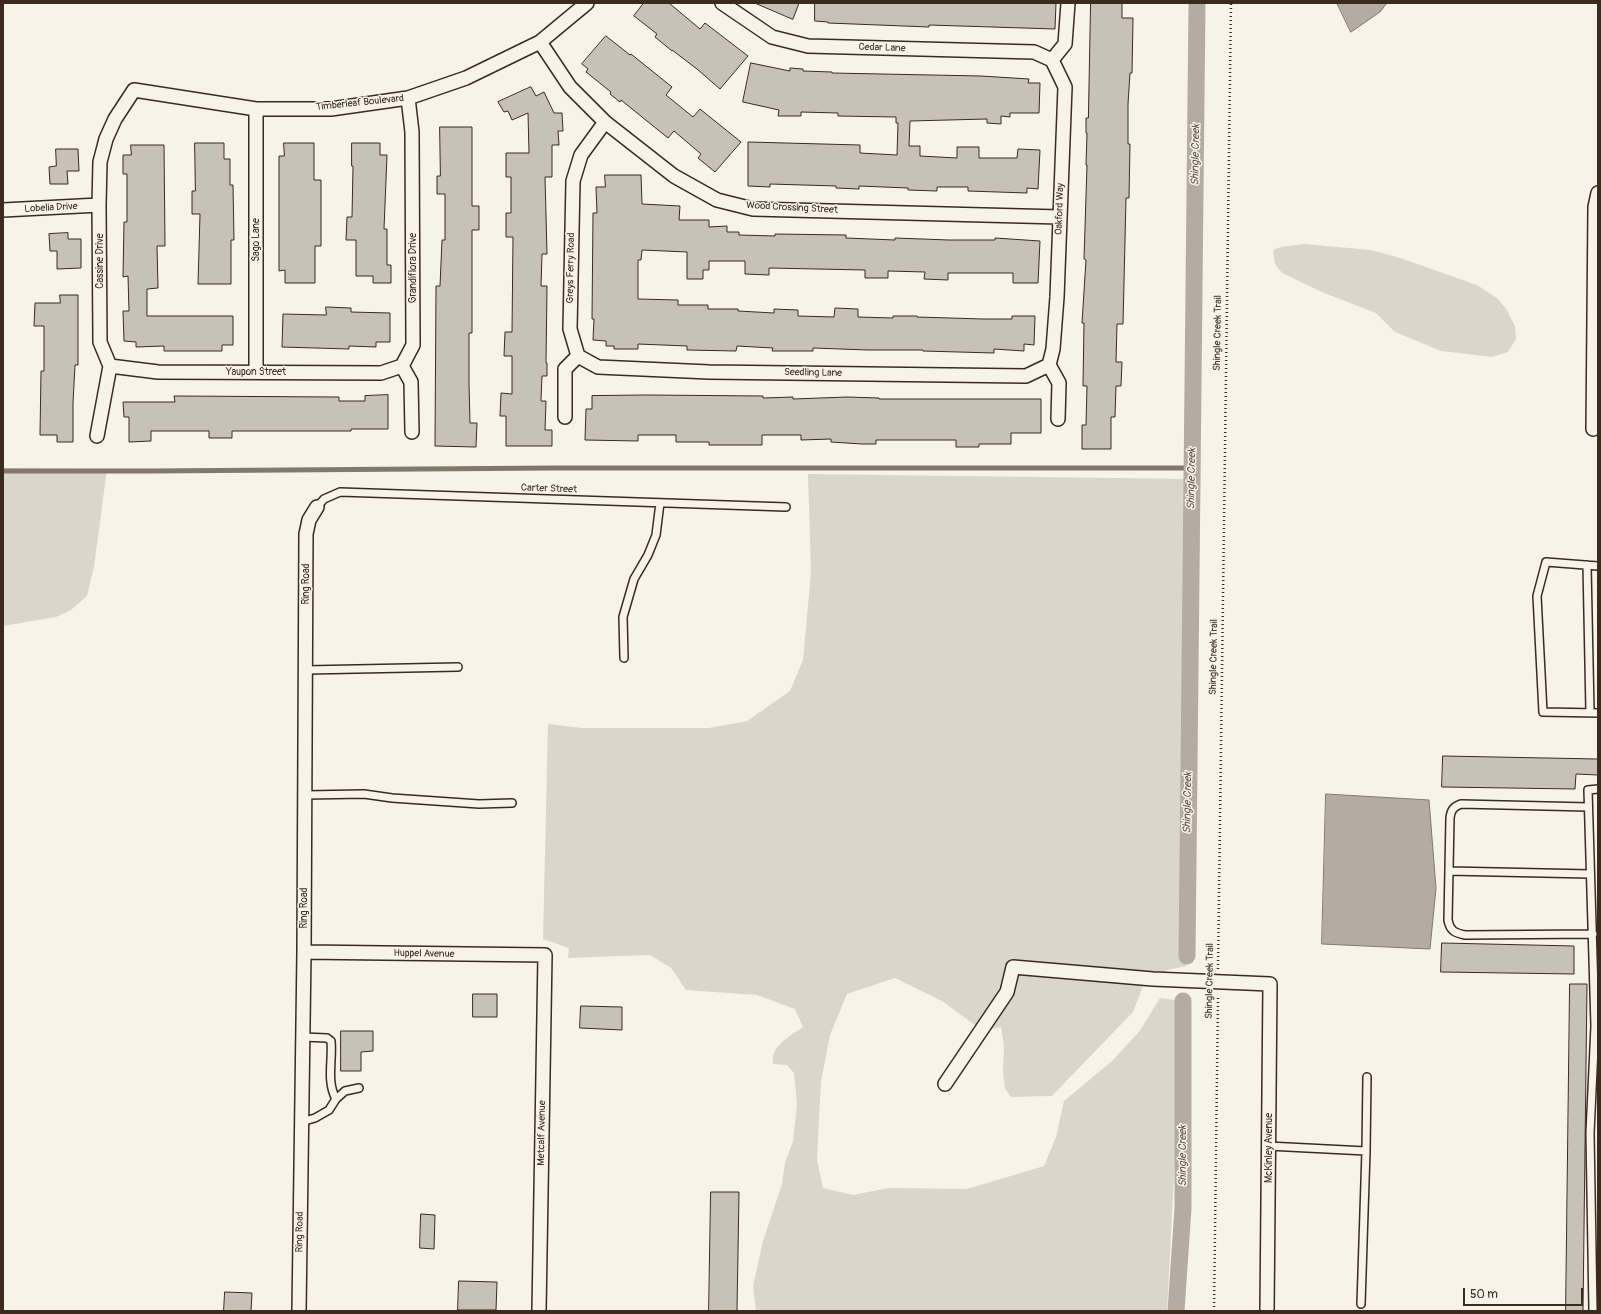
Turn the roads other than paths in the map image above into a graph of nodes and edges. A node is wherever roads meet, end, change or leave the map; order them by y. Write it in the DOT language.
graph roads {
  1 [pos="587,3"];
  2 [pos="722,3"];
  3 [pos="1068,3"];
  4 [pos="540,42"];
  5 [pos="1052,60"];
  6 [pos="134,90"];
  7 [pos="408,98"];
  8 [pos="256,108"];
  9 [pos="605,122"];
  10 [pos="1598,193"];
  11 [pos="99,205"];
  12 [pos="3,210"];
  13 [pos="1060,217"];
  14 [pos="578,356"];
  15 [pos="1049,365"];
  16 [pos="110,366"];
  17 [pos="402,366"];
  18 [pos="256,372"];
  19 [pos="565,417"];
  20 [pos="1058,419"];
  21 [pos="1595,430"];
  22 [pos="412,432"];
  23 [pos="97,436"];
  24 [pos="660,503"];
  25 [pos="317,507"];
  26 [pos="786,507"];
  27 [pos="1587,565"];
  28 [pos="1598,566"];
  29 [pos="624,658"];
  30 [pos="458,667"];
  31 [pos="306,670"];
  32 [pos="1590,712"];
  33 [pos="1598,712"];
  34 [pos="1598,789"];
  35 [pos="305,795"];
  36 [pos="512,803"];
  37 [pos="1588,807"];
  38 [pos="1449,871"];
  39 [pos="1590,874"];
  40 [pos="1593,934"];
  41 [pos="304,952"];
  42 [pos="545,955"];
  43 [pos="1596,998"];
  44 [pos="303,1037"];
  45 [pos="1367,1077"];
  46 [pos="945,1084"];
  47 [pos="359,1088"];
  48 [pos="336,1099"];
  49 [pos="301,1122"];
  50 [pos="1268,1146"];
  51 [pos="1366,1151"];
  52 [pos="1595,1276"];
  53 [pos="1361,1304"];
  54 [pos="299,1311"];
  55 [pos="539,1311"];
  56 [pos="1267,1311"];
  57 [pos="1592,1311"];
  1 -- 4 [label="street, Timberleaf Boulevard"];
  2 -- 5 [label="street, Cedar Lane"];
  3 -- 5 [label="street"];
  4 -- 7 [label="street, Timberleaf Boulevard"];
  4 -- 9 [label="street, Wood Crossing Street"];
  5 -- 13 [label="street, Oakford Way"];
  6 -- 8 [label="street, Timberleaf Boulevard"];
  6 -- 11 [label="street, Cassine Drive"];
  7 -- 8 [label="street, Timberleaf Boulevard"];
  7 -- 17 [label="street, Grandiflora Drive"];
  8 -- 18 [label="street, Sago Lane"];
  9 -- 13 [label="street, Wood Crossing Street"];
  9 -- 14 [label="street, Greys Ferry Road"];
  10 -- 21 [label="street"];
  11 -- 12 [label="street, Lobelia Drive"];
  11 -- 16 [label="street, Cassine Drive"];
  13 -- 15 [label="street, Oakford Way"];
  14 -- 15 [label="street, Seedling Lane"];
  14 -- 19 [label="street"];
  15 -- 20 [label="street"];
  16 -- 18 [label="street, Yaupon Street"];
  16 -- 23 [label="street"];
  17 -- 18 [label="street, Yaupon Street"];
  17 -- 22 [label="street"];
  24 -- 25 [label="lane, Carter Street"];
  24 -- 26 [label="lane, Carter Street"];
  24 -- 29 [label="lane"];
  25 -- 31 [label="street, Ring Road"];
  27 -- 28 [label="lane"];
  27 -- 32 [label="lane"];
  27 -- 32 [label="lane"];
  30 -- 31 [label="lane"];
  31 -- 35 [label="street, Ring Road"];
  32 -- 33 [label="lane"];
  34 -- 37 [label="lane"];
  35 -- 36 [label="lane"];
  35 -- 41 [label="street, Ring Road"];
  37 -- 38 [label="lane"];
  37 -- 39 [label="lane"];
  38 -- 39 [label="lane"];
  38 -- 40 [label="lane"];
  39 -- 40 [label="lane"];
  40 -- 43 [label="lane"];
  41 -- 42 [label="street, Huppel Avenue"];
  41 -- 44 [label="street, Ring Road"];
  42 -- 55 [label="street, Metcalf Avenue"];
  43 -- 52 [label="lane"];
  44 -- 48 [label="lane"];
  44 -- 49 [label="street, Ring Road"];
  45 -- 51 [label="lane"];
  46 -- 50 [label="street, McKinley Avenue"];
  47 -- 48 [label="lane"];
  48 -- 49 [label="lane"];
  49 -- 54 [label="street, Ring Road"];
  50 -- 51 [label="lane"];
  50 -- 56 [label="street, McKinley Avenue"];
  51 -- 53 [label="lane"];
  52 -- 57 [label="lane"];
}
